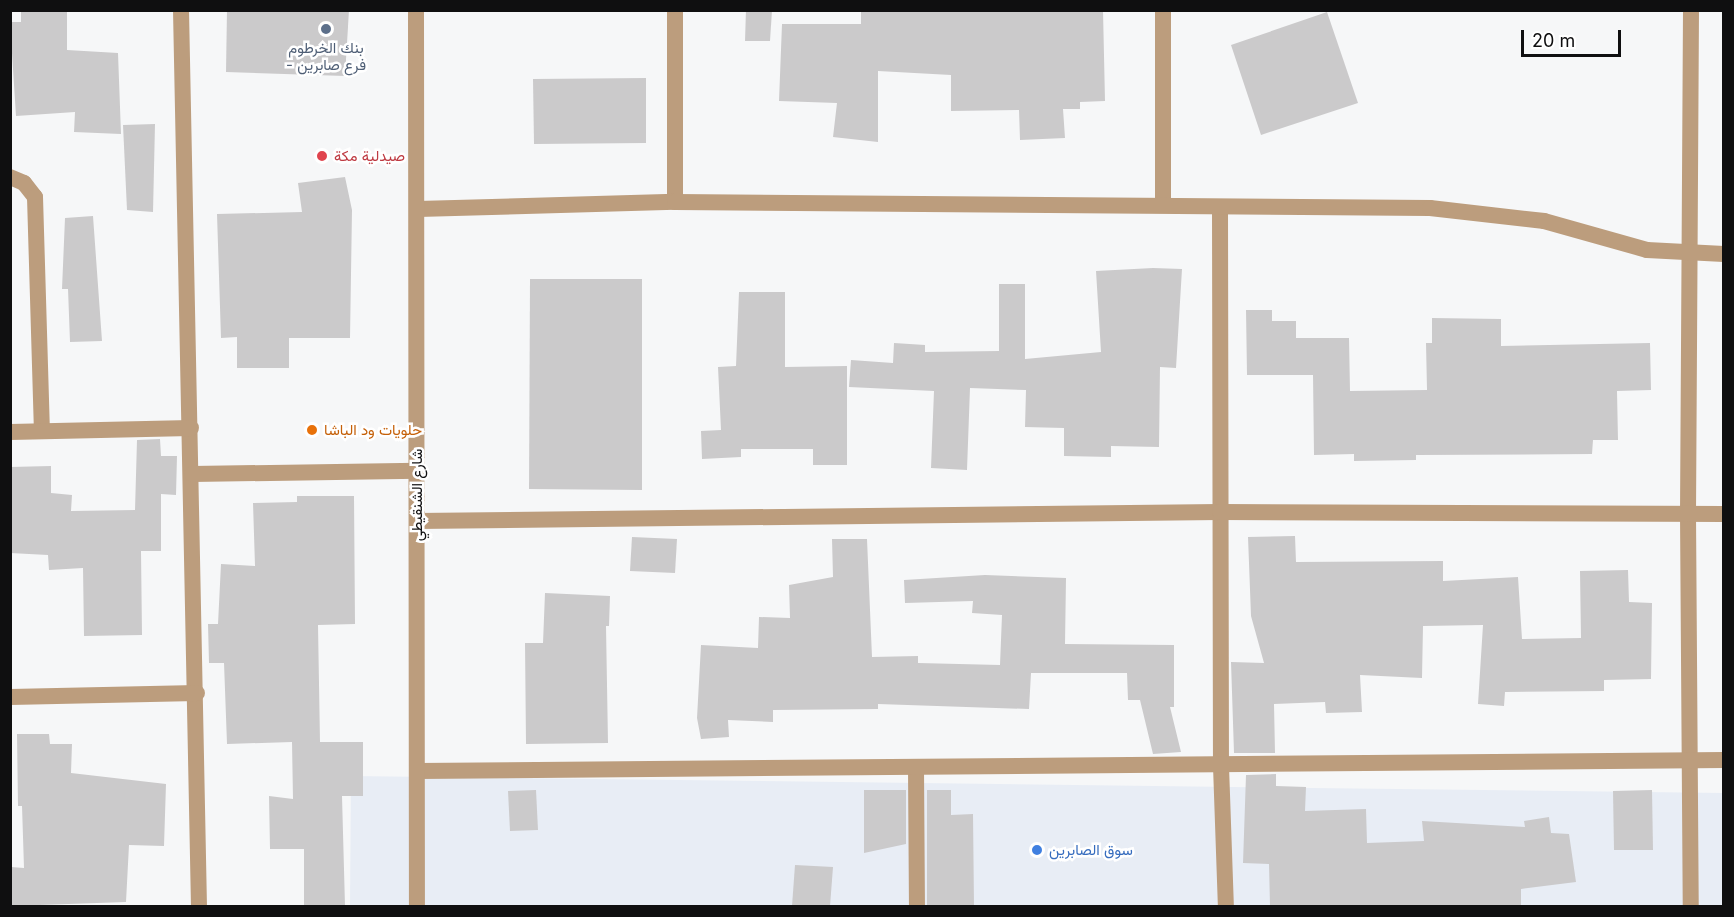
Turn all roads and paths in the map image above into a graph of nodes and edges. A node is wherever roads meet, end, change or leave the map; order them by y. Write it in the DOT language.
graph roads {
  1 [pos="181,10"];
  2 [pos="416,10"];
  3 [pos="675,10"];
  4 [pos="1163,10"];
  5 [pos="1691,10"];
  6 [pos="10,177"];
  7 [pos="675,202"];
  8 [pos="1163,204"];
  9 [pos="1220,207"];
  10 [pos="418,209"];
  11 [pos="1690,254"];
  12 [pos="1724,254"];
  13 [pos="191,428"];
  14 [pos="42,431"];
  15 [pos="10,432"];
  16 [pos="418,471"];
  17 [pos="192,474"];
  18 [pos="1220,512"];
  19 [pos="1688,514"];
  20 [pos="1724,514"];
  21 [pos="417,521"];
  22 [pos="197,693"];
  23 [pos="10,697"];
  24 [pos="1724,760"];
  25 [pos="1690,761"];
  26 [pos="1221,766"];
  27 [pos="916,768"];
  28 [pos="418,771"];
  29 [pos="200,906"];
  30 [pos="417,906"];
  31 [pos="917,906"];
  32 [pos="1226,906"];
  33 [pos="1691,906"];
  1 -- 13 [label="street"];
  2 -- 10 [label="street, شارع الشنقيطي"];
  3 -- 7 [label="street"];
  4 -- 8 [label="street"];
  5 -- 11 [label="street"];
  6 -- 14 [label="street"];
  7 -- 8 [label="street"];
  7 -- 10 [label="street"];
  8 -- 9 [label="street"];
  9 -- 11 [label="street"];
  9 -- 18 [label="street"];
  10 -- 16 [label="street, شارع الشنقيطي"];
  11 -- 12 [label="street"];
  11 -- 19 [label="street"];
  13 -- 14 [label="street"];
  13 -- 17 [label="street"];
  14 -- 15 [label="street"];
  16 -- 17 [label="street"];
  16 -- 21 [label="street, شارع الشنقيطي"];
  17 -- 22 [label="street"];
  18 -- 19 [label="street"];
  18 -- 21 [label="street"];
  18 -- 26 [label="street"];
  19 -- 20 [label="street"];
  19 -- 25 [label="street"];
  21 -- 28 [label="street, شارع الشنقيطي"];
  22 -- 23 [label="street"];
  22 -- 29 [label="street"];
  24 -- 25 [label="street"];
  25 -- 26 [label="street"];
  25 -- 33 [label="street"];
  26 -- 27 [label="street"];
  26 -- 32 [label="street"];
  27 -- 28 [label="street"];
  27 -- 31 [label="street"];
  28 -- 30 [label="street, شارع الشنقيطي"];
}
